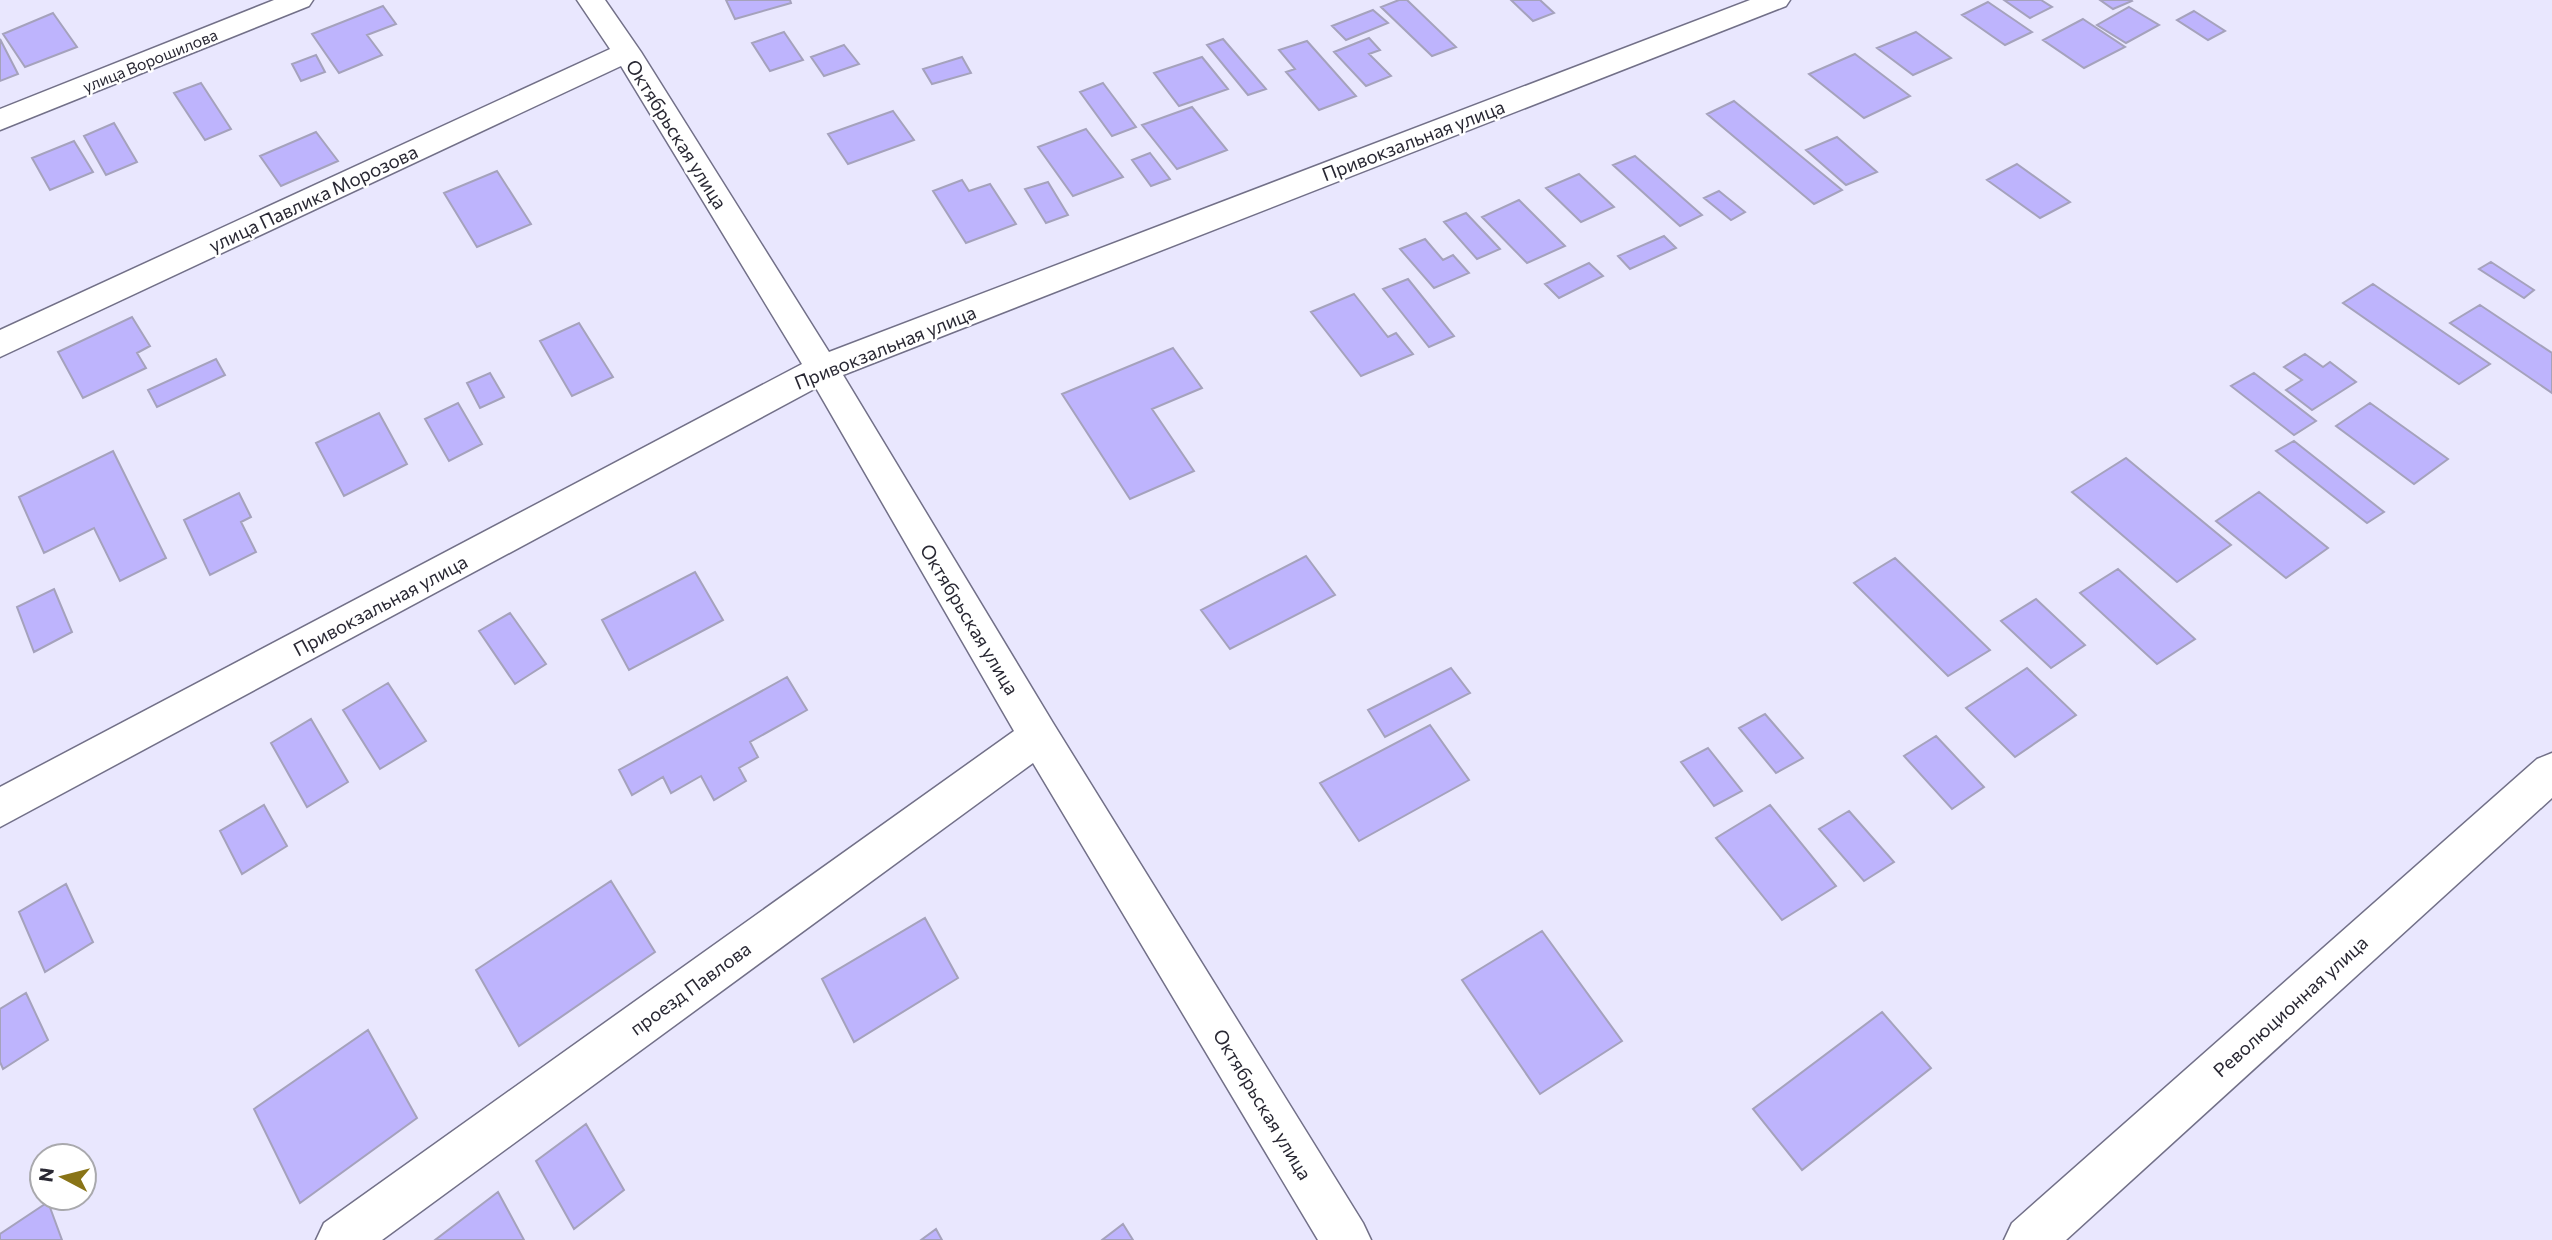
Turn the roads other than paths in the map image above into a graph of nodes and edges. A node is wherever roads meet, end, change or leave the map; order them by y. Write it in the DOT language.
graph roads {
  1 [pos="299,0"];
  2 [pos="591,0"];
  3 [pos="1776,0"];
  4 [pos="627,52"];
  5 [pos="0,120"];
  6 [pos="0,344"];
  7 [pos="822,369"];
  8 [pos="1039,736"];
  9 [pos="2552,772"];
  10 [pos="0,808"];
  11 [pos="341,1240"];
  12 [pos="1346,1240"];
  13 [pos="2029,1240"];
  1 -- 5 [label="street, улица Ворошилова"];
  2 -- 4 [label="street, Октябрьская улица"];
  3 -- 7 [label="street, Привокзальная улица"];
  4 -- 6 [label="street, улица Павлика Морозова"];
  4 -- 7 [label="street, Октябрьская улица"];
  7 -- 8 [label="street, Октябрьская улица"];
  7 -- 10 [label="street, Привокзальная улица"];
  8 -- 11 [label="street, проезд Павлова"];
  8 -- 12 [label="street, Октябрьская улица"];
  9 -- 13 [label="street, Революционная улица"];
}
